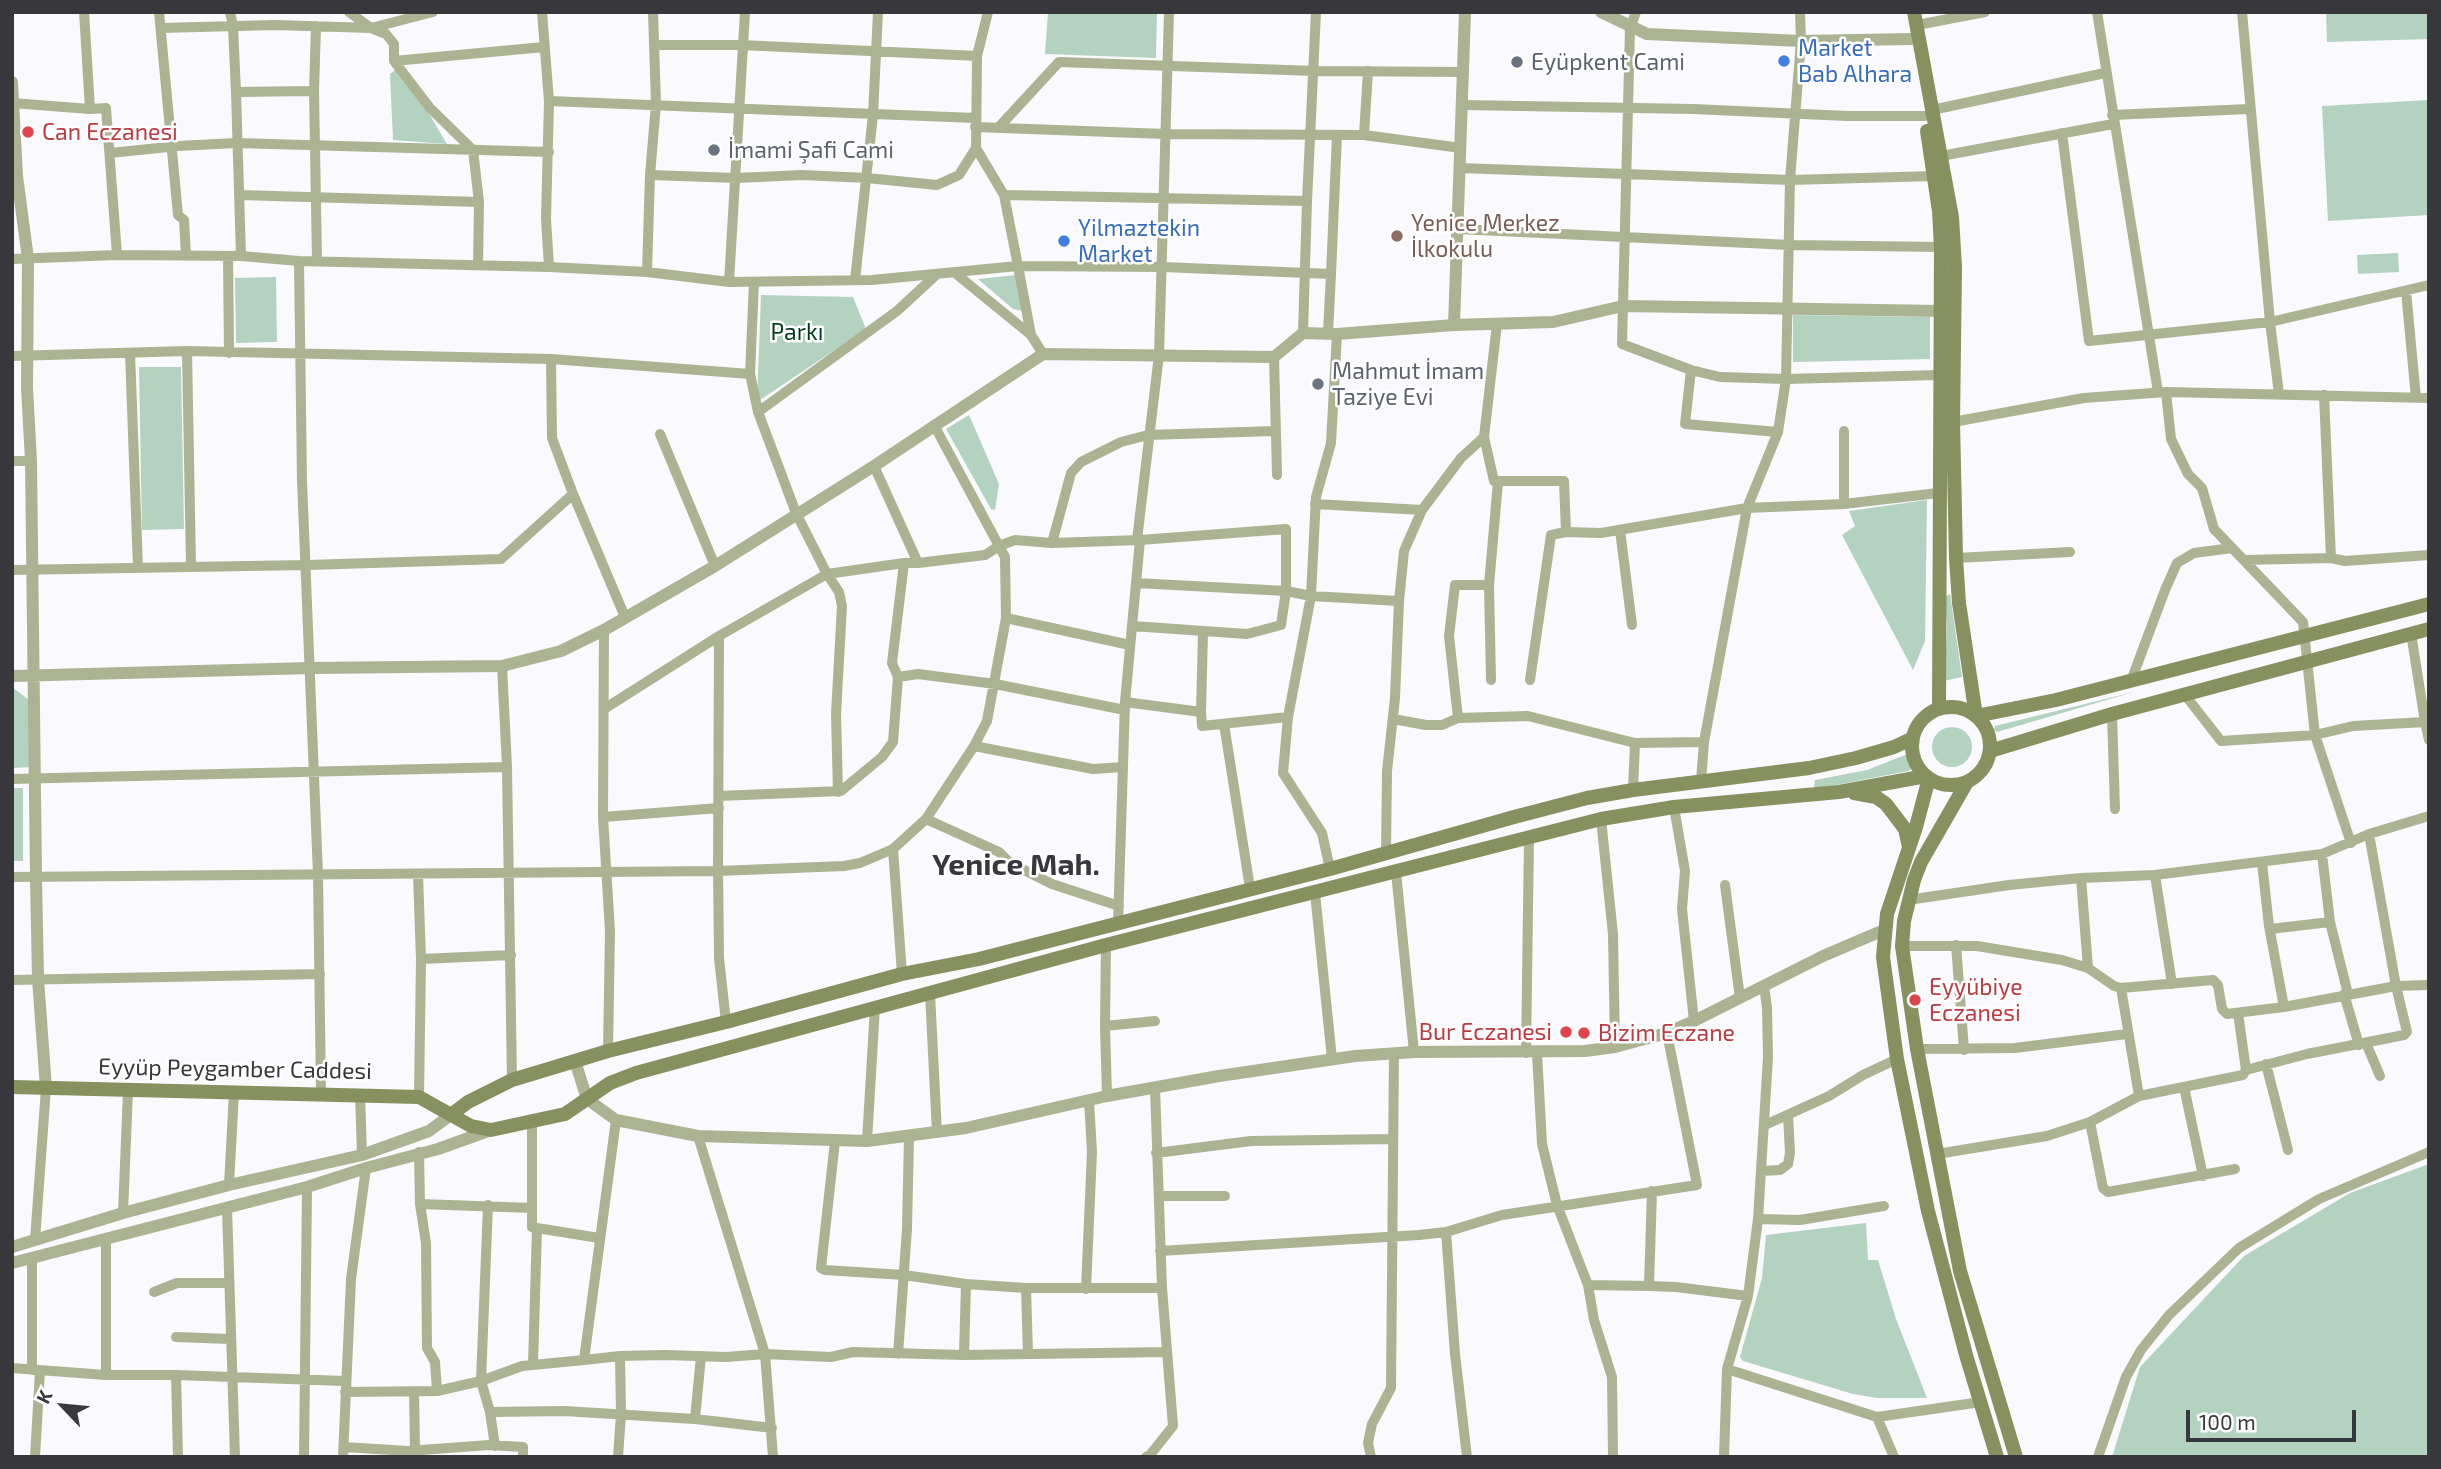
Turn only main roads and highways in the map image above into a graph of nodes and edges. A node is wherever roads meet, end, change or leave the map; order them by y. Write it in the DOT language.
graph roads {
  1 [pos="1906,12"];
  2 [pos="1914,26"];
  3 [pos="1929,113"];
  4 [pos="2429,604"];
  5 [pos="2429,629"];
  6 [pos="1939,709"];
  7 [pos="1976,716"];
  8 [pos="1913,738"];
  9 [pos="1990,751"];
  10 [pos="1928,777"];
  11 [pos="1967,782"];
  12 [pos="1839,792"];
  13 [pos="1909,847"];
  14 [pos="12,1087"];
  15 [pos="452,1114"];
  16 [pos="1997,1457"];
  17 [pos="2016,1457"];
  1 -- 2 [label="main road"];
  2 -- 3 [label="main road"];
  3 -- 6 [label="main road"];
  3 -- 7 [label="main road"];
  4 -- 7 [label="main road"];
  5 -- 9 [label="main road"];
  6 -- 7 [label="main road"];
  6 -- 8 [label="main road"];
  7 -- 9 [label="main road"];
  8 -- 10 [label="main road"];
  8 -- 15 [label="main road"];
  9 -- 11 [label="main road"];
  10 -- 11 [label="main road"];
  10 -- 12 [label="main road"];
  10 -- 13 [label="main road"];
  11 -- 17 [label="main road"];
  12 -- 13 [label="main road"];
  12 -- 15 [label="main road, Eyyüp Peygamber Caddesi"];
  13 -- 16 [label="main road"];
  14 -- 15 [label="main road, Eyyüp Peygamber Caddesi"];
}
